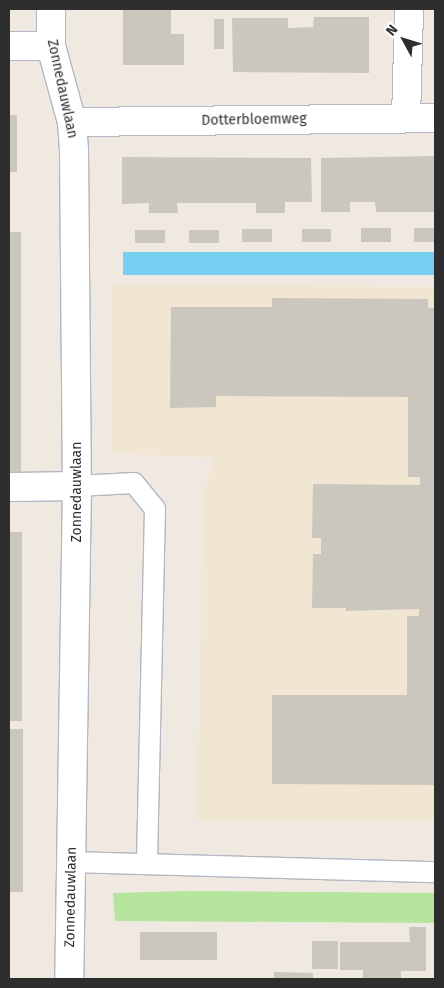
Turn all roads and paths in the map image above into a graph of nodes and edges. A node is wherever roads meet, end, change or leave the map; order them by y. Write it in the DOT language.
graph roads {
  1 [pos="51,9"];
  2 [pos="409,9"];
  3 [pos="9,46"];
  4 [pos="50,46"];
  5 [pos="406,118"];
  6 [pos="435,118"];
  7 [pos="72,122"];
  8 [pos="77,486"];
  9 [pos="9,487"];
  10 [pos="71,862"];
  11 [pos="147,864"];
  12 [pos="435,872"];
  13 [pos="69,979"];
  1 -- 4 [label="street, Zonnedauwlaan"];
  2 -- 5 [label="street"];
  3 -- 4 [label="street"];
  4 -- 7 [label="street, Zonnedauwlaan"];
  5 -- 6 [label="street, Dotterbloemweg"];
  5 -- 7 [label="street, Dotterbloemweg"];
  7 -- 8 [label="street, Zonnedauwlaan"];
  8 -- 9 [label="street"];
  8 -- 10 [label="street, Zonnedauwlaan"];
  8 -- 11 [label="lane"];
  10 -- 11 [label="lane"];
  10 -- 13 [label="street, Zonnedauwlaan"];
  11 -- 12 [label="lane"];
}
